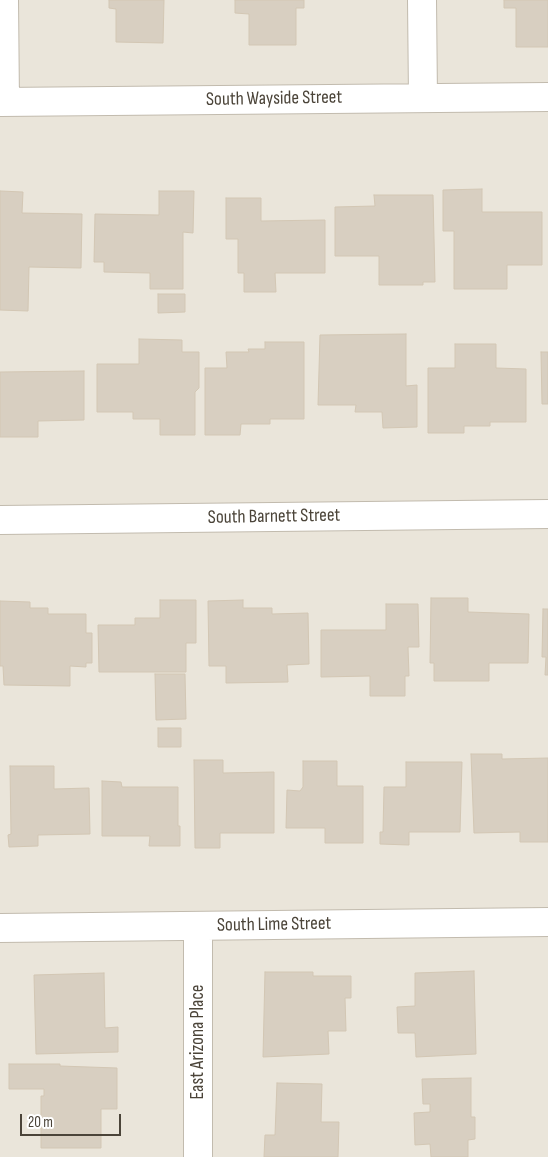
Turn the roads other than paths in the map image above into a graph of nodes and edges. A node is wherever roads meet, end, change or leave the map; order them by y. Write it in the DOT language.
graph roads {
  1 [pos="4,0"];
  2 [pos="422,0"];
  3 [pos="548,97"];
  4 [pos="423,98"];
  5 [pos="2,102"];
  6 [pos="548,514"];
  7 [pos="0,520"];
  8 [pos="548,922"];
  9 [pos="198,926"];
  10 [pos="0,928"];
  11 [pos="198,1157"];
  1 -- 5 [label="street"];
  2 -- 4 [label="street"];
  3 -- 4 [label="street, South Wayside Street"];
  4 -- 5 [label="street, South Wayside Street"];
  6 -- 7 [label="street, South Barnett Street"];
  8 -- 9 [label="street, South Lime Street"];
  9 -- 10 [label="street, South Lime Street"];
  9 -- 11 [label="street, East Arizona Place"];
}
